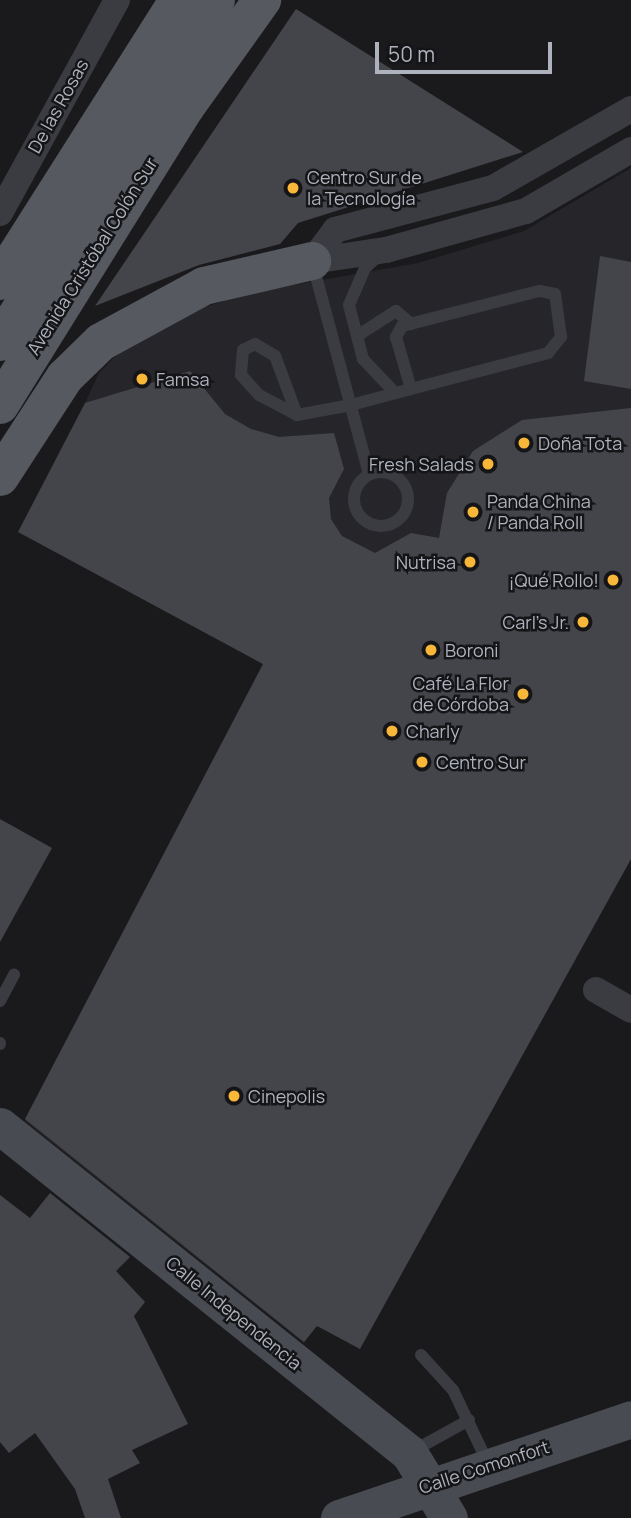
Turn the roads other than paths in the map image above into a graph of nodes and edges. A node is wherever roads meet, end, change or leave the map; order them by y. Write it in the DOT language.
graph roads {
  1 [pos="117,0"];
  2 [pos="178,0"];
  3 [pos="216,0"];
  4 [pos="262,0"];
  5 [pos="631,109"];
  6 [pos="631,150"];
  7 [pos="0,213"];
  8 [pos="386,250"];
  9 [pos="312,261"];
  10 [pos="0,281"];
  11 [pos="411,324"];
  12 [pos="357,336"];
  13 [pos="0,342"];
  14 [pos="411,389"];
  15 [pos="395,393"];
  16 [pos="0,405"];
  17 [pos="351,405"];
  18 [pos="297,415"];
  19 [pos="369,474"];
  20 [pos="0,477"];
  21 [pos="14,975"];
  22 [pos="596,990"];
  23 [pos="0,1001"];
  24 [pos="631,1010"];
  25 [pos="0,1126"];
  26 [pos="421,1355"];
  27 [pos="631,1419"];
  28 [pos="469,1420"];
  29 [pos="409,1453"];
  30 [pos="489,1465"];
  31 [pos="429,1485"];
  32 [pos="339,1518"];
  33 [pos="449,1518"];
  1 -- 7 [label="street, De las Rosas"];
  2 -- 10 [label="main road"];
  3 -- 13 [label="main road"];
  4 -- 16 [label="main road, Avenida Cristóbal Colón Sur"];
  5 -- 9 [label="street"];
  6 -- 8 [label="street"];
  8 -- 9 [label="street"];
  8 -- 12 [label="lane"];
  9 -- 17 [label="lane"];
  9 -- 20 [label="main road"];
  11 -- 12 [label="lane"];
  11 -- 14 [label="lane"];
  11 -- 14 [label="lane"];
  12 -- 15 [label="lane"];
  14 -- 15 [label="lane"];
  15 -- 17 [label="lane"];
  17 -- 18 [label="lane"];
  17 -- 19 [label="lane"];
  18 -- 18 [label="lane"];
  19 -- 19 [label="lane"];
  21 -- 23 [label="lane"];
  22 -- 24 [label="street"];
  25 -- 29 [label="street, Calle Independencia"];
  26 -- 28 [label="lane"];
  27 -- 30 [label="street, Calle Comonfort"];
  28 -- 29 [label="lane"];
  28 -- 30 [label="lane"];
  29 -- 31 [label="street, Calle Independencia"];
  30 -- 31 [label="street, Calle Comonfort"];
  31 -- 32 [label="street, Calle Comonfort"];
  31 -- 33 [label="street, Calle Independencia"];
}
